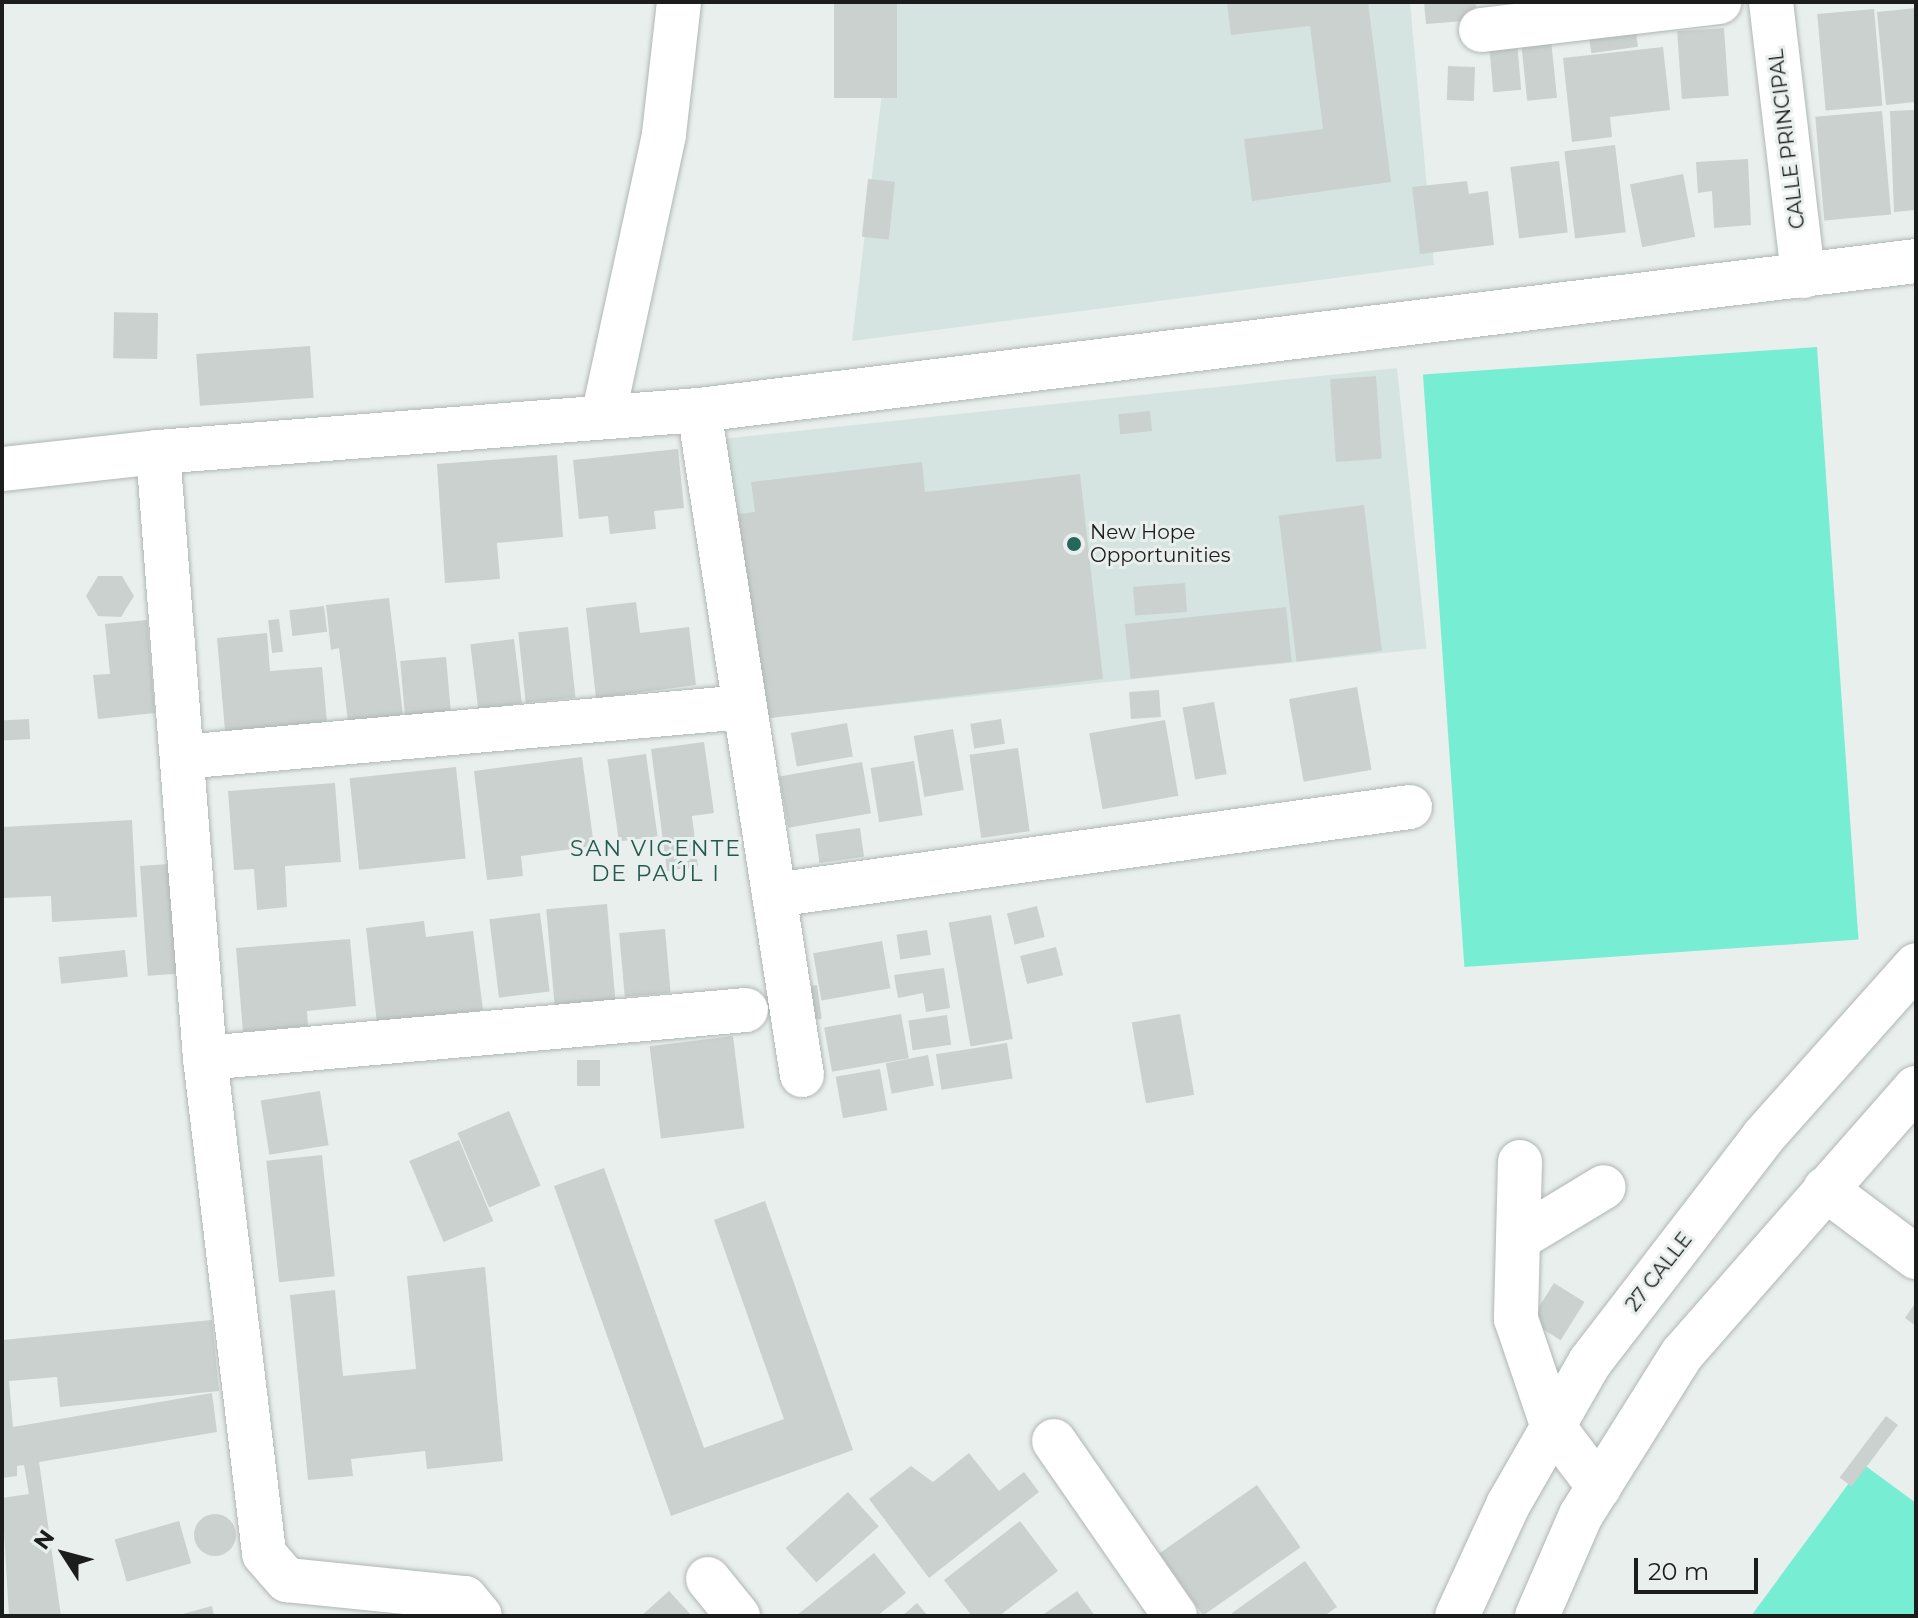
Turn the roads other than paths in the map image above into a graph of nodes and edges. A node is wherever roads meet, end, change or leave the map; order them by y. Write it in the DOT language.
graph roads {
  1 [pos="679,2"];
  2 [pos="1719,2"];
  3 [pos="1771,2"];
  4 [pos="1481,30"];
  5 [pos="1916,261"];
  6 [pos="1803,276"];
  7 [pos="699,410"];
  8 [pos="603,417"];
  9 [pos="158,452"];
  10 [pos="2,469"];
  11 [pos="745,707"];
  12 [pos="182,757"];
  13 [pos="1410,807"];
  14 [pos="774,895"];
  15 [pos="1916,965"];
  16 [pos="746,1010"];
  17 [pos="205,1058"];
  18 [pos="802,1075"];
  19 [pos="1916,1088"];
  20 [pos="1520,1162"];
  21 [pos="1604,1187"];
  22 [pos="1825,1189"];
  23 [pos="1518,1239"];
  24 [pos="1916,1257"];
  25 [pos="1649,1285"];
  26 [pos="1703,1329"];
  27 [pos="1552,1425"];
  28 [pos="1054,1441"];
  29 [pos="1599,1487"];
  30 [pos="708,1579"];
  31 [pos="480,1616"];
  32 [pos="738,1616"];
  33 [pos="1175,1616"];
  34 [pos="1457,1616"];
  35 [pos="1537,1616"];
  1 -- 8 [label="street"];
  2 -- 4 [label="street"];
  3 -- 6 [label="street, CALLE PRINCIPAL"];
  5 -- 6 [label="street"];
  6 -- 7 [label="street"];
  7 -- 8 [label="street"];
  7 -- 11 [label="street"];
  8 -- 9 [label="street"];
  9 -- 10 [label="street"];
  9 -- 12 [label="street"];
  11 -- 12 [label="street"];
  11 -- 14 [label="street"];
  12 -- 17 [label="street"];
  13 -- 14 [label="street"];
  14 -- 18 [label="street"];
  15 -- 25 [label="street, 27 CALLE"];
  16 -- 17 [label="street"];
  17 -- 31 [label="street"];
  19 -- 22 [label="street"];
  20 -- 23 [label="street"];
  21 -- 23 [label="street"];
  22 -- 24 [label="street"];
  22 -- 26 [label="street"];
  23 -- 27 [label="street"];
  25 -- 26 [label="street"];
  25 -- 27 [label="street, 27 CALLE"];
  26 -- 29 [label="street"];
  27 -- 29 [label="street"];
  27 -- 34 [label="street, 27 CALLE"];
  28 -- 33 [label="street"];
  29 -- 35 [label="street"];
  30 -- 32 [label="street"];
}
